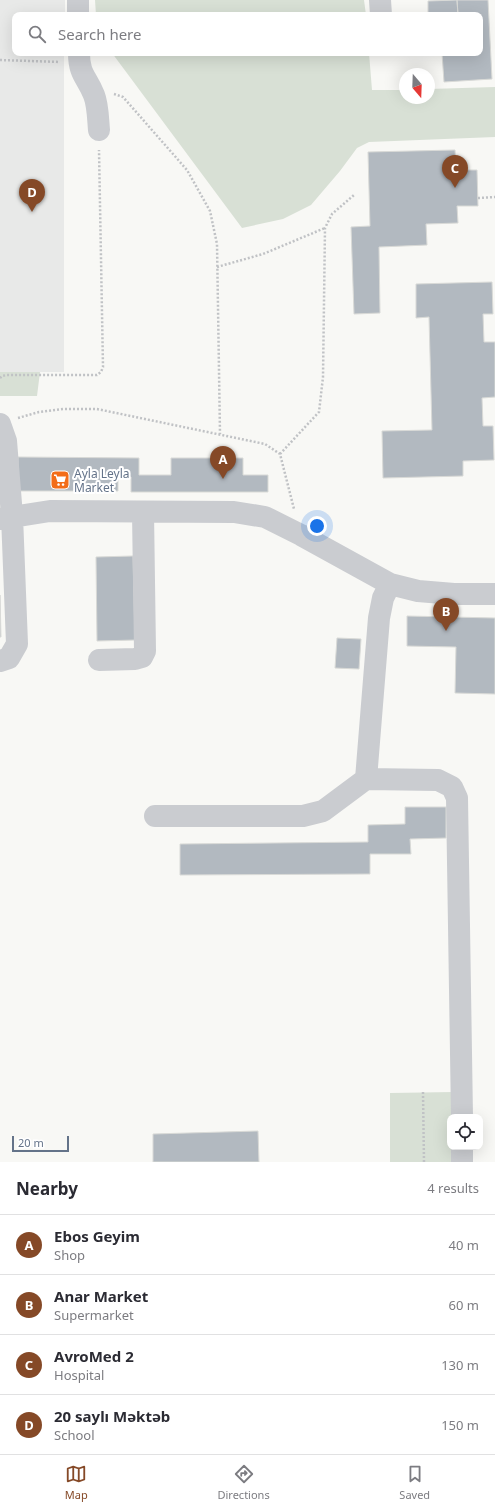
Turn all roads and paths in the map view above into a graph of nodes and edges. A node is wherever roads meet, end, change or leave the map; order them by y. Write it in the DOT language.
graph roads {
  1 [pos="78,0"];
  2 [pos="380,0"];
  3 [pos="78,12"];
  4 [pos="381,12"];
  5 [pos="79,58"];
  6 [pos="0,60"];
  7 [pos="94,95"];
  8 [pos="99,130"];
  9 [pos="354,195"];
  10 [pos="495,197"];
  11 [pos="478,198"];
  12 [pos="325,228"];
  13 [pos="217,267"];
  14 [pos="0,378"];
  15 [pos="0,424"];
  16 [pos="220,434"];
  17 [pos="280,454"];
  18 [pos="143,512"];
  19 [pos="6,513"];
  20 [pos="301,534"];
  21 [pos="390,584"];
  22 [pos="495,594"];
  23 [pos="99,660"];
  24 [pos="0,661"];
  25 [pos="366,778"];
  26 [pos="155,816"];
  27 [pos="422,1092"];
  28 [pos="462,1114"];
  29 [pos="462,1150"];
  30 [pos="424,1162"];
  31 [pos="462,1162"];
  1 -- 3 [label="lane"];
  2 -- 4 [label="lane"];
  5 -- 6 [label="path"];
  5 -- 7 [label="lane"];
  7 -- 8 [label="lane"];
  7 -- 13 [label="path"];
  8 -- 14 [label="path"];
  9 -- 12 [label="path"];
  10 -- 11 [label="path"];
  12 -- 13 [label="path"];
  12 -- 17 [label="path"];
  13 -- 16 [label="path"];
  15 -- 16 [label="path"];
  15 -- 19 [label="lane"];
  16 -- 17 [label="path"];
  17 -- 20 [label="path"];
  18 -- 19 [label="lane"];
  18 -- 20 [label="lane"];
  18 -- 23 [label="lane"];
  19 -- 24 [label="lane"];
  20 -- 21 [label="lane"];
  21 -- 22 [label="lane"];
  21 -- 25 [label="lane"];
  25 -- 26 [label="lane"];
  25 -- 28 [label="lane"];
  27 -- 30 [label="path"];
  29 -- 31 [label="lane"];
}
